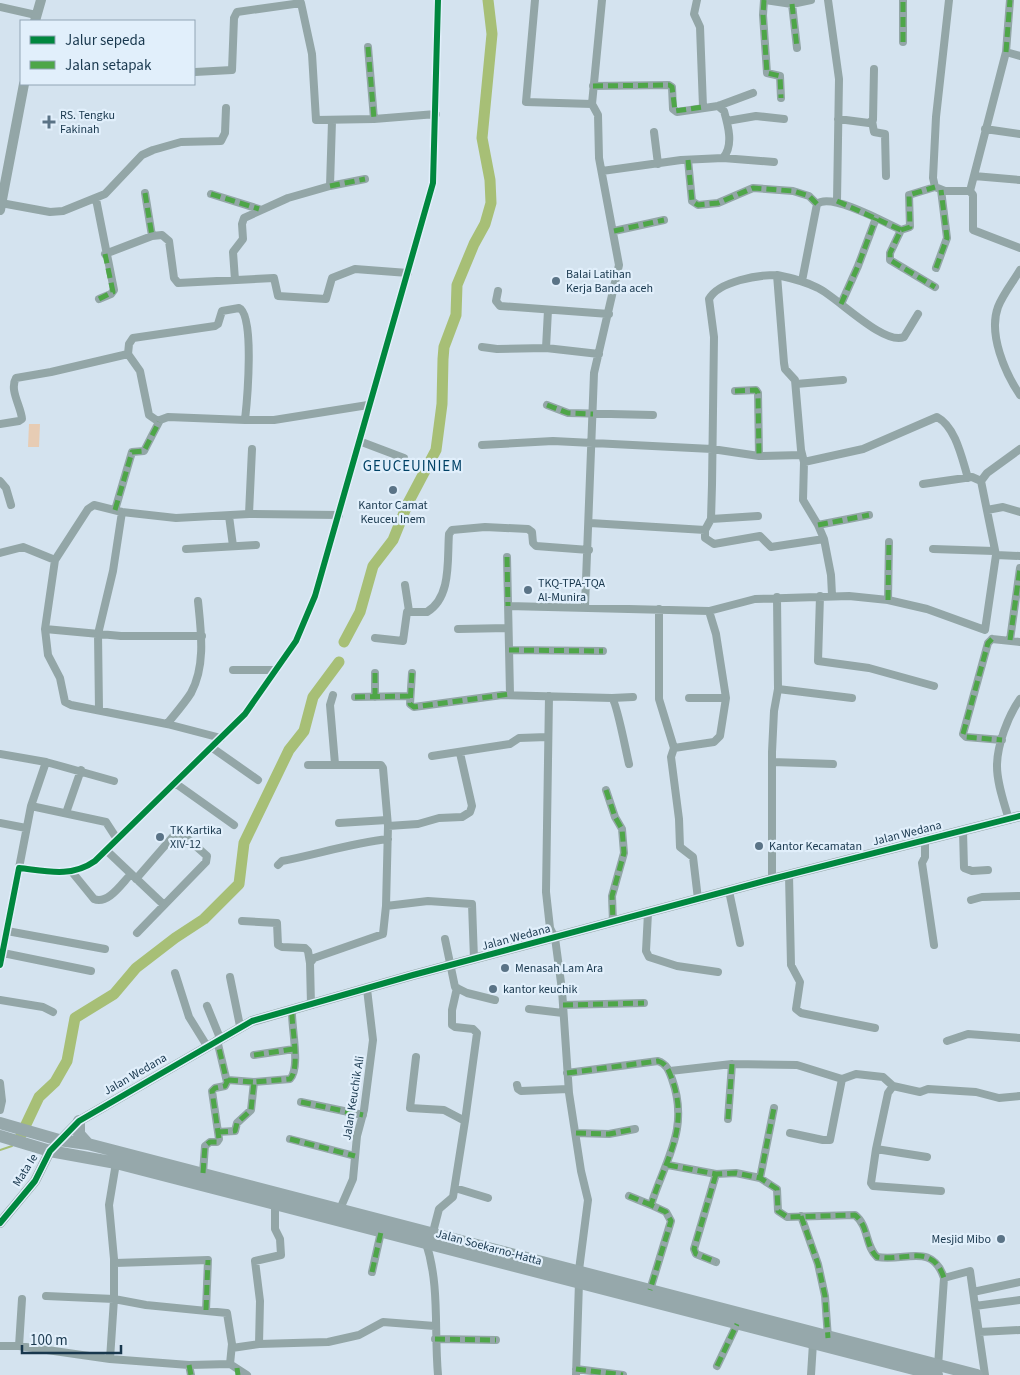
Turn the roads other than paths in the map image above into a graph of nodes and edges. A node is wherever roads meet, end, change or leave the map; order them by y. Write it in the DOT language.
graph roads {
  1 [pos="41,0"];
  2 [pos="438,0"];
  3 [pos="535,0"];
  4 [pos="602,0"];
  5 [pos="697,0"];
  6 [pos="764,0"];
  7 [pos="811,0"];
  8 [pos="828,0"];
  9 [pos="903,0"];
  10 [pos="949,0"];
  11 [pos="1010,0"];
  12 [pos="302,2"];
  13 [pos="792,4"];
  14 [pos="0,7"];
  15 [pos="36,18"];
  16 [pos="903,42"];
  17 [pos="368,47"];
  18 [pos="798,48"];
  19 [pos="1006,52"];
  20 [pos="1020,56"];
  21 [pos="874,69"];
  22 [pos="195,72"];
  23 [pos="24,85"];
  24 [pos="593,86"];
  25 [pos="753,93"];
  26 [pos="781,98"];
  27 [pos="592,104"];
  28 [pos="718,106"];
  29 [pos="703,107"];
  30 [pos="226,108"];
  31 [pos="436,114"];
  32 [pos="374,119"];
  33 [pos="784,119"];
  34 [pos="838,119"];
  35 [pos="332,121"];
  36 [pos="872,121"];
  37 [pos="727,122"];
  38 [pos="985,129"];
  39 [pos="654,132"];
  40 [pos="1020,134"];
  41 [pos="723,158"];
  42 [pos="688,160"];
  43 [pos="774,162"];
  44 [pos="658,164"];
  45 [pos="602,171"];
  46 [pos="886,176"];
  47 [pos="974,176"];
  48 [pos="366,179"];
  49 [pos="1020,180"];
  50 [pos="330,186"];
  51 [pos="938,188"];
  52 [pos="2,191"];
  53 [pos="970,191"];
  54 [pos="145,193"];
  55 [pos="211,194"];
  56 [pos="96,199"];
  57 [pos="837,202"];
  58 [pos="817,204"];
  59 [pos="1,207"];
  60 [pos="259,209"];
  61 [pos="876,218"];
  62 [pos="664,220"];
  63 [pos="901,230"];
  64 [pos="614,231"];
  65 [pos="152,236"];
  66 [pos="1020,248"];
  67 [pos="105,254"];
  68 [pos="936,268"];
  69 [pos="1020,270"];
  70 [pos="408,273"];
  71 [pos="777,276"];
  72 [pos="235,280"];
  73 [pos="802,281"];
  74 [pos="935,287"];
  75 [pos="498,291"];
  76 [pos="99,299"];
  77 [pos="841,304"];
  78 [pos="548,310"];
  79 [pos="609,314"];
  80 [pos="918,314"];
  81 [pos="482,347"];
  82 [pos="546,348"];
  83 [pos="128,354"];
  84 [pos="599,354"];
  85 [pos="843,380"];
  86 [pos="796,384"];
  87 [pos="735,391"];
  88 [pos="1020,396"];
  89 [pos="368,405"];
  90 [pos="548,405"];
  91 [pos="593,414"];
  92 [pos="653,415"];
  93 [pos="245,420"];
  94 [pos="158,422"];
  95 [pos="0,424"];
  96 [pos="359,441"];
  97 [pos="591,443"];
  98 [pos="482,445"];
  99 [pos="252,449"];
  100 [pos="1020,449"];
  101 [pos="712,450"];
  102 [pos="759,456"];
  103 [pos="404,458"];
  104 [pos="803,458"];
  105 [pos="968,478"];
  106 [pos="0,481"];
  107 [pos="981,481"];
  108 [pos="922,484"];
  109 [pos="11,505"];
  110 [pos="987,510"];
  111 [pos="119,511"];
  112 [pos="1020,512"];
  113 [pos="249,514"];
  114 [pos="339,515"];
  115 [pos="868,515"];
  116 [pos="229,516"];
  117 [pos="758,516"];
  118 [pos="711,519"];
  119 [pos="590,523"];
  120 [pos="818,525"];
  121 [pos="705,530"];
  122 [pos="824,539"];
  123 [pos="889,542"];
  124 [pos="256,545"];
  125 [pos="233,546"];
  126 [pos="186,549"];
  127 [pos="933,549"];
  128 [pos="589,550"];
  129 [pos="0,553"];
  130 [pos="995,553"];
  131 [pos="1020,556"];
  132 [pos="507,557"];
  133 [pos="55,560"];
  134 [pos="1020,568"];
  135 [pos="405,585"];
  136 [pos="832,595"];
  137 [pos="820,596"];
  138 [pos="776,597"];
  139 [pos="888,600"];
  140 [pos="198,601"];
  141 [pos="508,606"];
  142 [pos="585,606"];
  143 [pos="659,609"];
  144 [pos="409,611"];
  145 [pos="709,611"];
  146 [pos="508,628"];
  147 [pos="45,629"];
  148 [pos="458,629"];
  149 [pos="986,629"];
  150 [pos="98,634"];
  151 [pos="202,636"];
  152 [pos="375,638"];
  153 [pos="992,639"];
  154 [pos="1010,640"];
  155 [pos="1020,642"];
  156 [pos="509,650"];
  157 [pos="603,651"];
  158 [pos="233,670"];
  159 [pos="276,670"];
  160 [pos="412,673"];
  161 [pos="375,674"];
  162 [pos="934,686"];
  163 [pos="778,688"];
  164 [pos="333,694"];
  165 [pos="510,694"];
  166 [pos="410,696"];
  167 [pos="549,696"];
  168 [pos="375,697"];
  169 [pos="355,698"];
  170 [pos="612,698"];
  171 [pos="633,698"];
  172 [pos="689,698"];
  173 [pos="726,698"];
  174 [pos="852,698"];
  175 [pos="1020,699"];
  176 [pos="100,710"];
  177 [pos="167,724"];
  178 [pos="547,737"];
  179 [pos="220,738"];
  180 [pos="1002,740"];
  181 [pos="211,747"];
  182 [pos="674,748"];
  183 [pos="460,753"];
  184 [pos="0,754"];
  185 [pos="432,756"];
  186 [pos="46,762"];
  187 [pos="772,762"];
  188 [pos="335,764"];
  189 [pos="629,764"];
  190 [pos="833,764"];
  191 [pos="308,765"];
  192 [pos="81,770"];
  193 [pos="258,780"];
  194 [pos="114,781"];
  195 [pos="175,782"];
  196 [pos="606,790"];
  197 [pos="30,806"];
  198 [pos="66,813"];
  199 [pos="1020,816"];
  200 [pos="1009,820"];
  201 [pos="0,823"];
  202 [pos="340,823"];
  203 [pos="387,823"];
  204 [pos="234,825"];
  205 [pos="26,828"];
  206 [pos="962,831"];
  207 [pos="117,839"];
  208 [pos="388,839"];
  209 [pos="925,840"];
  210 [pos="106,850"];
  211 [pos="278,865"];
  212 [pos="19,868"];
  213 [pos="988,870"];
  214 [pos="72,872"];
  215 [pos="789,875"];
  216 [pos="134,877"];
  217 [pos="772,880"];
  218 [pos="729,891"];
  219 [pos="1020,896"];
  220 [pos="698,899"];
  221 [pos="971,900"];
  222 [pos="164,905"];
  223 [pos="386,906"];
  224 [pos="648,913"];
  225 [pos="242,921"];
  226 [pos="613,922"];
  227 [pos="5,927"];
  228 [pos="137,933"];
  229 [pos="555,938"];
  230 [pos="445,939"];
  231 [pos="740,943"];
  232 [pos="934,945"];
  233 [pos="105,949"];
  234 [pos="3,953"];
  235 [pos="474,959"];
  236 [pos="310,963"];
  237 [pos="0,965"];
  238 [pos="449,966"];
  239 [pos="91,971"];
  240 [pos="718,972"];
  241 [pos="175,974"];
  242 [pos="230,977"];
  243 [pos="367,988"];
  244 [pos="457,988"];
  245 [pos="0,1000"];
  246 [pos="495,1000"];
  247 [pos="644,1003"];
  248 [pos="311,1005"];
  249 [pos="207,1006"];
  250 [pos="528,1009"];
  251 [pos="563,1009"];
  252 [pos="292,1010"];
  253 [pos="53,1012"];
  254 [pos="240,1026"];
  255 [pos="875,1028"];
  256 [pos="1020,1038"];
  257 [pos="219,1039"];
  258 [pos="947,1041"];
  259 [pos="207,1046"];
  260 [pos="294,1049"];
  261 [pos="254,1054"];
  262 [pos="416,1057"];
  263 [pos="732,1064"];
  264 [pos="670,1071"];
  265 [pos="567,1073"];
  266 [pos="842,1079"];
  267 [pos="228,1080"];
  268 [pos="254,1082"];
  269 [pos="0,1083"];
  270 [pos="518,1085"];
  271 [pos="893,1086"];
  272 [pos="568,1089"];
  273 [pos="1,1095"];
  274 [pos="1020,1096"];
  275 [pos="301,1102"];
  276 [pos="774,1108"];
  277 [pos="0,1110"];
  278 [pos="362,1115"];
  279 [pos="728,1119"];
  280 [pos="79,1120"];
  281 [pos="465,1121"];
  282 [pos="1,1128"];
  283 [pos="635,1129"];
  284 [pos="218,1132"];
  285 [pos="576,1133"];
  286 [pos="790,1133"];
  287 [pos="29,1138"];
  288 [pos="290,1139"];
  289 [pos="58,1140"];
  290 [pos="88,1144"];
  291 [pos="876,1149"];
  292 [pos="50,1151"];
  293 [pos="355,1156"];
  294 [pos="927,1157"];
  295 [pos="116,1163"];
  296 [pos="668,1164"];
  297 [pos="203,1173"];
  298 [pos="716,1174"];
  299 [pos="760,1178"];
  300 [pos="455,1188"];
  301 [pos="941,1191"];
  302 [pos="629,1196"];
  303 [pos="488,1198"];
  304 [pos="275,1204"];
  305 [pos="651,1205"];
  306 [pos="340,1209"];
  307 [pos="802,1216"];
  308 [pos="0,1223"];
  309 [pos="382,1232"];
  310 [pos="429,1237"];
  311 [pos="716,1262"];
  312 [pos="115,1263"];
  313 [pos="372,1272"];
  314 [pos="579,1276"];
  315 [pos="944,1278"];
  316 [pos="1020,1282"];
  317 [pos="650,1290"];
  318 [pos="973,1292"];
  319 [pos="46,1296"];
  320 [pos="22,1299"];
  321 [pos="114,1299"];
  322 [pos="1020,1300"];
  323 [pos="976,1306"];
  324 [pos="206,1310"];
  325 [pos="737,1324"];
  326 [pos="435,1326"];
  327 [pos="1020,1330"];
  328 [pos="979,1332"];
  329 [pos="828,1338"];
  330 [pos="435,1339"];
  331 [pos="496,1340"];
  332 [pos="259,1344"];
  333 [pos="813,1344"];
  334 [pos="0,1346"];
  335 [pos="19,1346"];
  336 [pos="232,1348"];
  337 [pos="110,1359"];
  338 [pos="189,1364"];
  339 [pos="717,1366"];
  340 [pos="235,1369"];
  341 [pos="938,1370"];
  342 [pos="576,1372"];
  343 [pos="191,1375"];
  344 [pos="247,1375"];
  345 [pos="438,1375"];
  346 [pos="623,1375"];
  347 [pos="811,1375"];
  348 [pos="977,1375"];
  349 [pos="985,1375"];
  1 -- 15 [label="street"];
  2 -- 31 [label="street"];
  3 -- 27 [label="street"];
  4 -- 24 [label="street"];
  5 -- 29 [label="street"];
  6 -- 13 [label="street"];
  6 -- 26 [label="street"];
  7 -- 13 [label="street"];
  8 -- 34 [label="street"];
  9 -- 16 [label="street"];
  10 -- 51 [label="street"];
  11 -- 19 [label="street"];
  12 -- 22 [label="street"];
  12 -- 35 [label="street"];
  13 -- 18 [label="street"];
  14 -- 15 [label="street"];
  17 -- 32 [label="street"];
  19 -- 20 [label="street"];
  19 -- 38 [label="street"];
  21 -- 36 [label="street"];
  23 -- 52 [label="street"];
  24 -- 27 [label="street"];
  24 -- 29 [label="street"];
  25 -- 28 [label="street"];
  27 -- 45 [label="street"];
  28 -- 29 [label="street"];
  28 -- 37 [label="street"];
  30 -- 56 [label="street"];
  31 -- 32 [label="street"];
  31 -- 70 [label="street"];
  32 -- 35 [label="street"];
  33 -- 37 [label="street"];
  34 -- 36 [label="street"];
  34 -- 57 [label="street"];
  35 -- 50 [label="street"];
  36 -- 46 [label="street"];
  37 -- 41 [label="street"];
  38 -- 40 [label="street"];
  38 -- 47 [label="street"];
  39 -- 44 [label="street"];
  41 -- 42 [label="street"];
  41 -- 43 [label="street"];
  42 -- 44 [label="street"];
  42 -- 58 [label="street"];
  44 -- 45 [label="street"];
  45 -- 64 [label="street"];
  47 -- 49 [label="street"];
  47 -- 53 [label="street"];
  48 -- 50 [label="street"];
  50 -- 60 [label="street"];
  51 -- 53 [label="street"];
  51 -- 63 [label="street"];
  51 -- 68 [label="street"];
  52 -- 59 [label="street"];
  53 -- 66 [label="street"];
  54 -- 65 [label="street"];
  55 -- 60 [label="street"];
  56 -- 59 [label="street"];
  56 -- 67 [label="street"];
  57 -- 58 [label="street"];
  57 -- 61 [label="street"];
  58 -- 73 [label="street"];
  60 -- 72 [label="street"];
  61 -- 63 [label="street"];
  61 -- 77 [label="street"];
  62 -- 64 [label="street"];
  63 -- 74 [label="street"];
  64 -- 79 [label="street"];
  65 -- 67 [label="street"];
  65 -- 72 [label="street"];
  67 -- 76 [label="street"];
  69 -- 88 [label="street"];
  70 -- 72 [label="street"];
  70 -- 89 [label="street"];
  71 -- 73 [label="street"];
  71 -- 86 [label="street"];
  71 -- 101 [label="street"];
  73 -- 77 [label="street"];
  75 -- 78 [label="street"];
  77 -- 80 [label="street"];
  78 -- 79 [label="street"];
  78 -- 82 [label="street"];
  79 -- 84 [label="street"];
  81 -- 82 [label="street"];
  82 -- 84 [label="street"];
  83 -- 93 [label="street"];
  83 -- 94 [label="street"];
  83 -- 95 [label="street"];
  84 -- 91 [label="street"];
  85 -- 86 [label="street"];
  86 -- 104 [label="street"];
  87 -- 102 [label="street"];
  89 -- 93 [label="street"];
  89 -- 96 [label="street"];
  90 -- 91 [label="street"];
  91 -- 92 [label="street"];
  91 -- 97 [label="street"];
  93 -- 94 [label="street"];
  94 -- 111 [label="street"];
  96 -- 103 [label="street"];
  96 -- 114 [label="street"];
  97 -- 98 [label="street"];
  97 -- 101 [label="street"];
  97 -- 119 [label="street"];
  99 -- 113 [label="street"];
  100 -- 107 [label="street"];
  101 -- 102 [label="street"];
  101 -- 118 [label="street"];
  102 -- 104 [label="street"];
  104 -- 105 [label="street"];
  104 -- 120 [label="street"];
  105 -- 107 [label="street"];
  105 -- 108 [label="street"];
  106 -- 109 [label="street"];
  107 -- 110 [label="street"];
  110 -- 112 [label="street"];
  110 -- 130 [label="street"];
  111 -- 116 [label="street"];
  111 -- 133 [label="street"];
  111 -- 150 [label="street"];
  113 -- 114 [label="street"];
  113 -- 116 [label="street"];
  114 -- 159 [label="street"];
  115 -- 120 [label="street"];
  116 -- 125 [label="street"];
  117 -- 118 [label="street"];
  118 -- 121 [label="street"];
  119 -- 121 [label="street"];
  119 -- 128 [label="street"];
  120 -- 122 [label="street"];
  121 -- 122 [label="street"];
  122 -- 136 [label="street"];
  123 -- 139 [label="street"];
  124 -- 125 [label="street"];
  125 -- 126 [label="street"];
  127 -- 130 [label="street"];
  128 -- 142 [label="street"];
  128 -- 144 [label="street"];
  129 -- 133 [label="street"];
  130 -- 131 [label="street"];
  130 -- 149 [label="street"];
  132 -- 141 [label="street"];
  133 -- 147 [label="street"];
  134 -- 154 [label="street"];
  135 -- 144 [label="street"];
  136 -- 137 [label="street"];
  136 -- 139 [label="street"];
  137 -- 138 [label="street"];
  137 -- 162 [label="street"];
  138 -- 145 [label="street"];
  138 -- 163 [label="street"];
  139 -- 149 [label="street"];
  140 -- 151 [label="street"];
  141 -- 142 [label="street"];
  141 -- 146 [label="street"];
  142 -- 143 [label="street"];
  143 -- 145 [label="street"];
  143 -- 182 [label="street"];
  144 -- 152 [label="street"];
  145 -- 173 [label="street"];
  146 -- 148 [label="street"];
  146 -- 156 [label="street"];
  147 -- 150 [label="street"];
  147 -- 176 [label="street"];
  149 -- 153 [label="street"];
  150 -- 151 [label="street"];
  150 -- 176 [label="street"];
  151 -- 177 [label="street"];
  153 -- 154 [label="street"];
  153 -- 180 [label="street"];
  154 -- 155 [label="street"];
  156 -- 157 [label="street"];
  156 -- 165 [label="street"];
  158 -- 159 [label="street"];
  159 -- 179 [label="street"];
  160 -- 166 [label="street"];
  161 -- 168 [label="street"];
  163 -- 174 [label="street"];
  163 -- 187 [label="street"];
  164 -- 188 [label="street"];
  165 -- 166 [label="street"];
  165 -- 167 [label="street"];
  166 -- 168 [label="street"];
  167 -- 170 [label="street"];
  167 -- 178 [label="street"];
  168 -- 169 [label="street"];
  170 -- 171 [label="street"];
  170 -- 189 [label="street"];
  172 -- 173 [label="street"];
  173 -- 182 [label="street"];
  175 -- 180 [label="street"];
  176 -- 177 [label="street"];
  177 -- 179 [label="street"];
  178 -- 183 [label="street"];
  178 -- 229 [label="street"];
  179 -- 181 [label="street"];
  180 -- 200 [label="street"];
  181 -- 193 [label="street"];
  181 -- 195 [label="street"];
  182 -- 220 [label="street"];
  183 -- 185 [label="street"];
  183 -- 203 [label="street"];
  184 -- 186 [label="street"];
  186 -- 192 [label="street"];
  186 -- 197 [label="street"];
  187 -- 190 [label="street"];
  187 -- 217 [label="street"];
  188 -- 191 [label="street"];
  188 -- 203 [label="street"];
  192 -- 194 [label="street"];
  192 -- 198 [label="street"];
  195 -- 204 [label="street"];
  195 -- 207 [label="street"];
  196 -- 226 [label="street"];
  197 -- 198 [label="street"];
  197 -- 205 [label="street"];
  198 -- 207 [label="street"];
  199 -- 200 [label="street, Jalan Wedana"];
  200 -- 206 [label="street, Jalan Wedana"];
  201 -- 205 [label="street"];
  202 -- 203 [label="street"];
  203 -- 208 [label="street"];
  205 -- 212 [label="street"];
  206 -- 209 [label="street, Jalan Wedana"];
  206 -- 213 [label="street"];
  207 -- 210 [label="street"];
  208 -- 211 [label="street"];
  208 -- 223 [label="street"];
  209 -- 215 [label="street, Jalan Wedana"];
  209 -- 232 [label="street"];
  210 -- 214 [label="street"];
  210 -- 216 [label="street"];
  212 -- 214 [label="street"];
  212 -- 227 [label="street"];
  214 -- 216 [label="street"];
  215 -- 217 [label="street, Jalan Wedana"];
  215 -- 255 [label="street"];
  216 -- 222 [label="street"];
  216 -- 222 [label="street"];
  217 -- 218 [label="street, Jalan Wedana"];
  218 -- 220 [label="street, Jalan Wedana"];
  218 -- 231 [label="street"];
  219 -- 221 [label="street"];
  220 -- 224 [label="street, Jalan Wedana"];
  222 -- 228 [label="street"];
  223 -- 235 [label="street"];
  223 -- 236 [label="street"];
  224 -- 226 [label="street, Jalan Wedana"];
  224 -- 240 [label="street"];
  225 -- 236 [label="street"];
  226 -- 229 [label="street, Jalan Wedana"];
  227 -- 233 [label="street"];
  227 -- 234 [label="street"];
  229 -- 235 [label="street, Jalan Wedana"];
  229 -- 251 [label="street"];
  230 -- 238 [label="street"];
  234 -- 237 [label="street"];
  234 -- 239 [label="street"];
  235 -- 238 [label="street, Jalan Wedana"];
  236 -- 248 [label="street"];
  238 -- 243 [label="street, Jalan Wedana"];
  238 -- 244 [label="street"];
  241 -- 259 [label="street"];
  242 -- 254 [label="street"];
  243 -- 248 [label="street, Jalan Wedana"];
  243 -- 278 [label="street, Jalan Keuchik Ali"];
  244 -- 246 [label="street"];
  244 -- 281 [label="street"];
  245 -- 253 [label="street"];
  247 -- 251 [label="street"];
  248 -- 252 [label="street, Jalan Wedana"];
  249 -- 257 [label="street"];
  250 -- 251 [label="street"];
  251 -- 265 [label="street"];
  252 -- 254 [label="street, Jalan Wedana"];
  252 -- 260 [label="street"];
  254 -- 257 [label="street, Jalan Wedana"];
  256 -- 258 [label="street"];
  257 -- 259 [label="street, Jalan Wedana"];
  257 -- 267 [label="street"];
  259 -- 280 [label="street, Jalan Wedana"];
  260 -- 261 [label="street"];
  260 -- 268 [label="street"];
  262 -- 281 [label="street"];
  263 -- 264 [label="street"];
  263 -- 266 [label="street"];
  263 -- 279 [label="street"];
  264 -- 265 [label="street"];
  264 -- 296 [label="street"];
  265 -- 272 [label="street"];
  266 -- 271 [label="street"];
  266 -- 286 [label="street"];
  267 -- 268 [label="street"];
  267 -- 284 [label="street"];
  268 -- 284 [label="street"];
  269 -- 273 [label="street"];
  270 -- 272 [label="street"];
  271 -- 274 [label="street"];
  271 -- 291 [label="street"];
  272 -- 285 [label="street"];
  273 -- 277 [label="street"];
  275 -- 278 [label="street"];
  276 -- 299 [label="street"];
  278 -- 293 [label="street, Jalan Keuchik Ali"];
  280 -- 289 [label="street, Jalan Wedana"];
  280 -- 290 [label="highway"];
  281 -- 300 [label="street"];
  282 -- 287 [label="highway, Jalan Soekarno-Hatta"];
  283 -- 285 [label="street"];
  284 -- 297 [label="street"];
  285 -- 314 [label="street"];
  287 -- 289 [label="highway, Jalan Soekarno-Hatta"];
  287 -- 292 [label="highway, Jalan Soekarno-Hatta"];
  288 -- 293 [label="street"];
  289 -- 290 [label="highway, Jalan Soekarno-Hatta"];
  289 -- 292 [label="street, Jalan Wedana"];
  290 -- 297 [label="highway, Jalan Soekarno-Hatta"];
  291 -- 294 [label="street"];
  291 -- 301 [label="street"];
  292 -- 295 [label="highway, Jalan Soekarno-Hatta"];
  292 -- 308 [label="street, Mata Ie"];
  293 -- 306 [label="street, Jalan Keuchik Ali"];
  295 -- 304 [label="highway, Jalan Soekarno-Hatta"];
  295 -- 312 [label="street"];
  296 -- 298 [label="street"];
  296 -- 305 [label="street"];
  297 -- 306 [label="highway, Jalan Soekarno-Hatta"];
  298 -- 299 [label="street"];
  298 -- 311 [label="street"];
  299 -- 307 [label="street"];
  300 -- 303 [label="street"];
  300 -- 310 [label="street"];
  302 -- 305 [label="street"];
  304 -- 309 [label="highway, Jalan Soekarno-Hatta"];
  304 -- 332 [label="street"];
  305 -- 317 [label="street"];
  306 -- 310 [label="highway, Jalan Soekarno-Hatta"];
  307 -- 315 [label="street"];
  307 -- 329 [label="street"];
  309 -- 310 [label="highway, Jalan Soekarno-Hatta"];
  309 -- 313 [label="street"];
  310 -- 314 [label="highway, Jalan Soekarno-Hatta"];
  310 -- 326 [label="street"];
  312 -- 321 [label="street"];
  312 -- 324 [label="street"];
  314 -- 317 [label="highway, Jalan Soekarno-Hatta"];
  314 -- 325 [label="highway, Jalan Soekarno-Hatta"];
  314 -- 342 [label="street"];
  315 -- 318 [label="street"];
  315 -- 341 [label="street"];
  316 -- 318 [label="street"];
  317 -- 329 [label="highway, Jalan Soekarno-Hatta"];
  318 -- 323 [label="street"];
  319 -- 321 [label="street"];
  320 -- 335 [label="street"];
  321 -- 324 [label="street"];
  321 -- 337 [label="street"];
  322 -- 323 [label="street"];
  323 -- 328 [label="street"];
  324 -- 336 [label="street"];
  325 -- 333 [label="highway, Jalan Soekarno-Hatta"];
  325 -- 339 [label="street"];
  326 -- 330 [label="street"];
  326 -- 332 [label="street"];
  327 -- 328 [label="street"];
  328 -- 349 [label="street"];
  329 -- 341 [label="highway, Jalan Soekarno-Hatta"];
  330 -- 331 [label="street"];
  330 -- 345 [label="street"];
  332 -- 336 [label="street"];
  333 -- 341 [label="highway, Jalan Soekarno-Hatta"];
  333 -- 347 [label="street"];
  334 -- 335 [label="street"];
  335 -- 337 [label="street"];
  336 -- 340 [label="street"];
  337 -- 338 [label="street"];
  338 -- 340 [label="street"];
  338 -- 343 [label="street"];
  340 -- 344 [label="street"];
  341 -- 348 [label="highway, Jalan Soekarno-Hatta"];
  342 -- 346 [label="street"];
}
